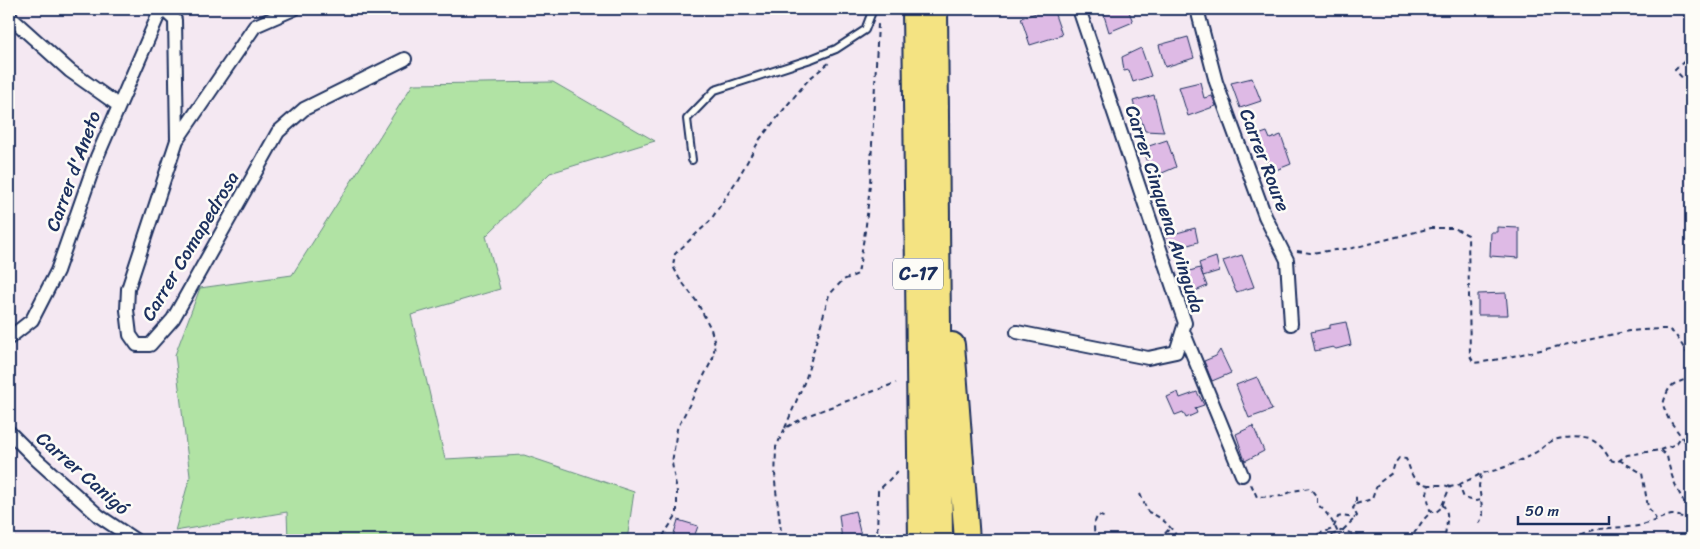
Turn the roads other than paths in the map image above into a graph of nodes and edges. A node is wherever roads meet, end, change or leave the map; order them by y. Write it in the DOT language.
graph roads {
  1 [pos="162,9"];
  2 [pos="294,9"];
  3 [pos="873,9"];
  4 [pos="915,9"];
  5 [pos="935,9"];
  6 [pos="1080,9"];
  7 [pos="1197,9"];
  8 [pos="9,16"];
  9 [pos="405,59"];
  10 [pos="118,105"];
  11 [pos="177,140"];
  12 [pos="692,160"];
  13 [pos="936,187"];
  14 [pos="1291,324"];
  15 [pos="1183,331"];
  16 [pos="1018,332"];
  17 [pos="9,338"];
  18 [pos="9,432"];
  19 [pos="1242,475"];
  20 [pos="135,540"];
  21 [pos="921,540"];
  22 [pos="940,540"];
  23 [pos="967,540"];
  1 -- 10 [label="street, Carrer d'Aneto"];
  1 -- 11 [label="street, Carrer Comapedrosa"];
  2 -- 11 [label="street"];
  3 -- 12 [label="lane"];
  4 -- 21 [label="highway, C-17"];
  5 -- 13 [label="highway, C-17"];
  6 -- 15 [label="street, Carrer Cinquena Avinguda"];
  7 -- 14 [label="street, Carrer Roure"];
  8 -- 10 [label="street"];
  9 -- 11 [label="street, Carrer Comapedrosa"];
  10 -- 17 [label="street, Carrer d'Aneto"];
  13 -- 22 [label="highway, C-17"];
  13 -- 23 [label="highway"];
  15 -- 16 [label="street, Carrer Cinquena Avinguda"];
  15 -- 19 [label="street"];
  18 -- 20 [label="street, Carrer Canigó"];
}
